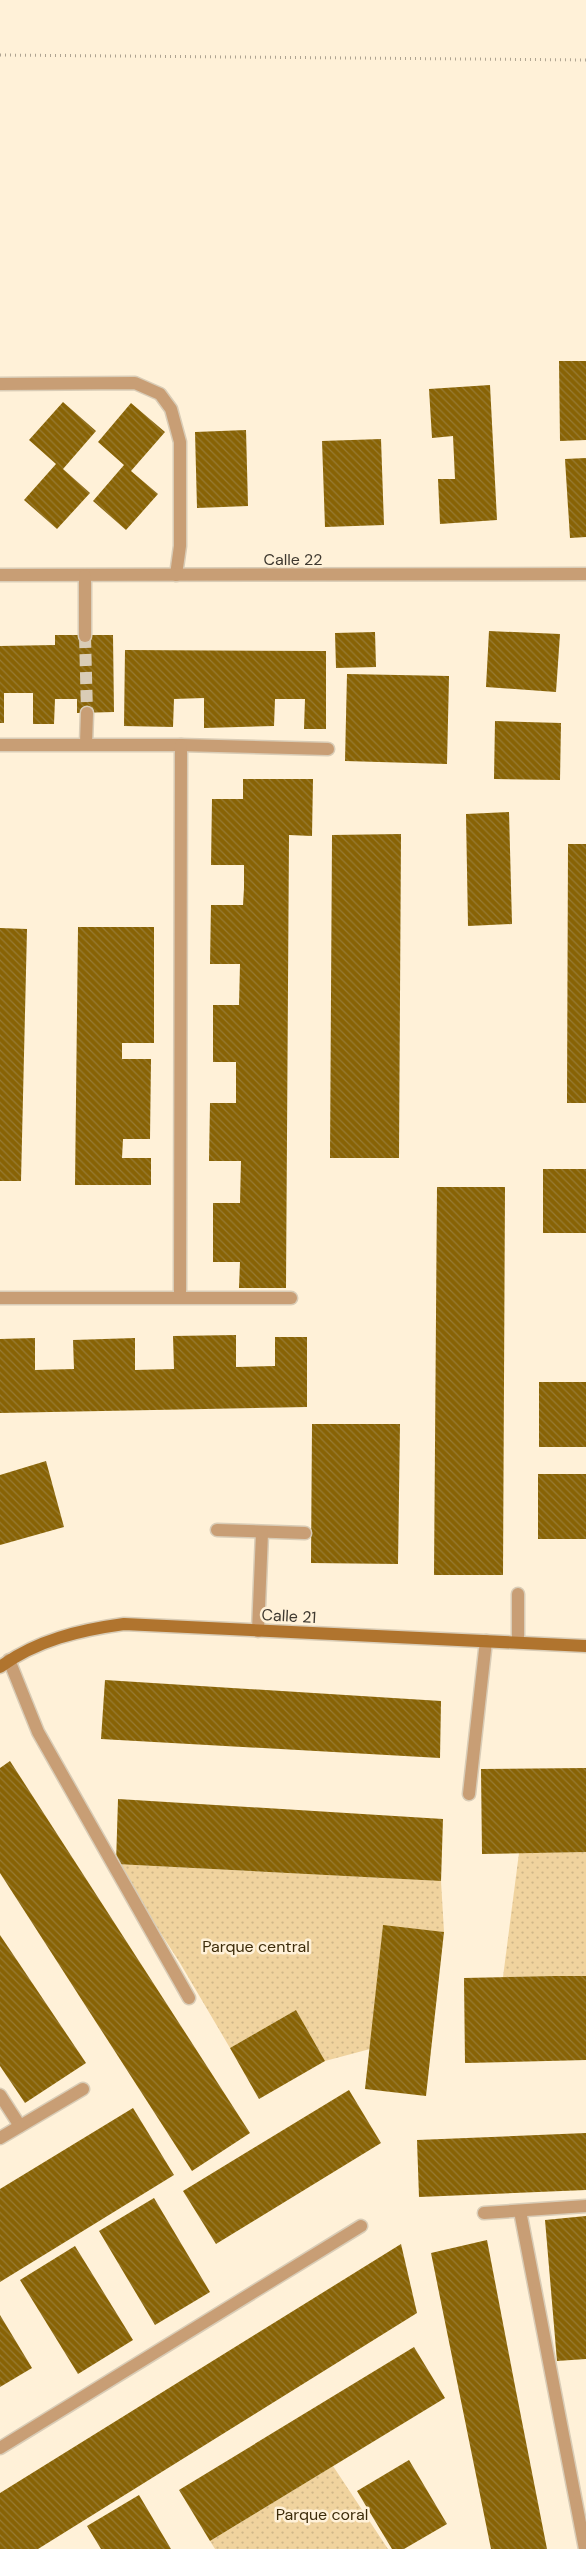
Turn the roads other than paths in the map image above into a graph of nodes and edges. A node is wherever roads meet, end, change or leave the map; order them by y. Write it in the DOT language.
graph roads {
  1 [pos="0,384"];
  2 [pos="586,574"];
  3 [pos="0,575"];
  4 [pos="176,575"];
  5 [pos="85,576"];
  6 [pos="85,636"];
  7 [pos="87,713"];
  8 [pos="86,744"];
  9 [pos="0,745"];
  10 [pos="181,745"];
  11 [pos="328,749"];
  12 [pos="180,1296"];
  13 [pos="0,1298"];
  14 [pos="291,1298"];
  15 [pos="217,1530"];
  16 [pos="262,1533"];
  17 [pos="305,1533"];
  18 [pos="518,1594"];
  19 [pos="258,1631"];
  20 [pos="486,1641"];
  21 [pos="518,1642"];
  22 [pos="586,1646"];
  23 [pos="4,1664"];
  24 [pos="469,1794"];
  25 [pos="189,1998"];
  26 [pos="83,2088"];
  27 [pos="0,2095"];
  28 [pos="20,2126"];
  29 [pos="0,2138"];
  30 [pos="586,2206"];
  31 [pos="520,2211"];
  32 [pos="484,2213"];
  33 [pos="361,2226"];
  34 [pos="0,2448"];
  35 [pos="585,2549"];
  1 -- 4 [label="street"];
  2 -- 4 [label="street, Calle 22"];
  3 -- 5 [label="street, Calle 22"];
  4 -- 5 [label="street, Calle 22"];
  5 -- 6 [label="street"];
  7 -- 8 [label="street"];
  8 -- 9 [label="street"];
  8 -- 10 [label="street"];
  10 -- 11 [label="street"];
  10 -- 12 [label="street"];
  12 -- 13 [label="street"];
  12 -- 14 [label="street"];
  15 -- 16 [label="street"];
  16 -- 17 [label="street"];
  16 -- 19 [label="street"];
  18 -- 21 [label="street"];
  19 -- 20 [label="street, Calle 21"];
  19 -- 23 [label="street, Calle 21"];
  20 -- 21 [label="street, Calle 21"];
  20 -- 24 [label="street"];
  21 -- 22 [label="street, Calle 21"];
  23 -- 25 [label="street"];
  26 -- 28 [label="street"];
  27 -- 28 [label="street"];
  28 -- 29 [label="street"];
  30 -- 31 [label="street"];
  31 -- 32 [label="street"];
  31 -- 35 [label="street"];
  33 -- 34 [label="street"];
}
